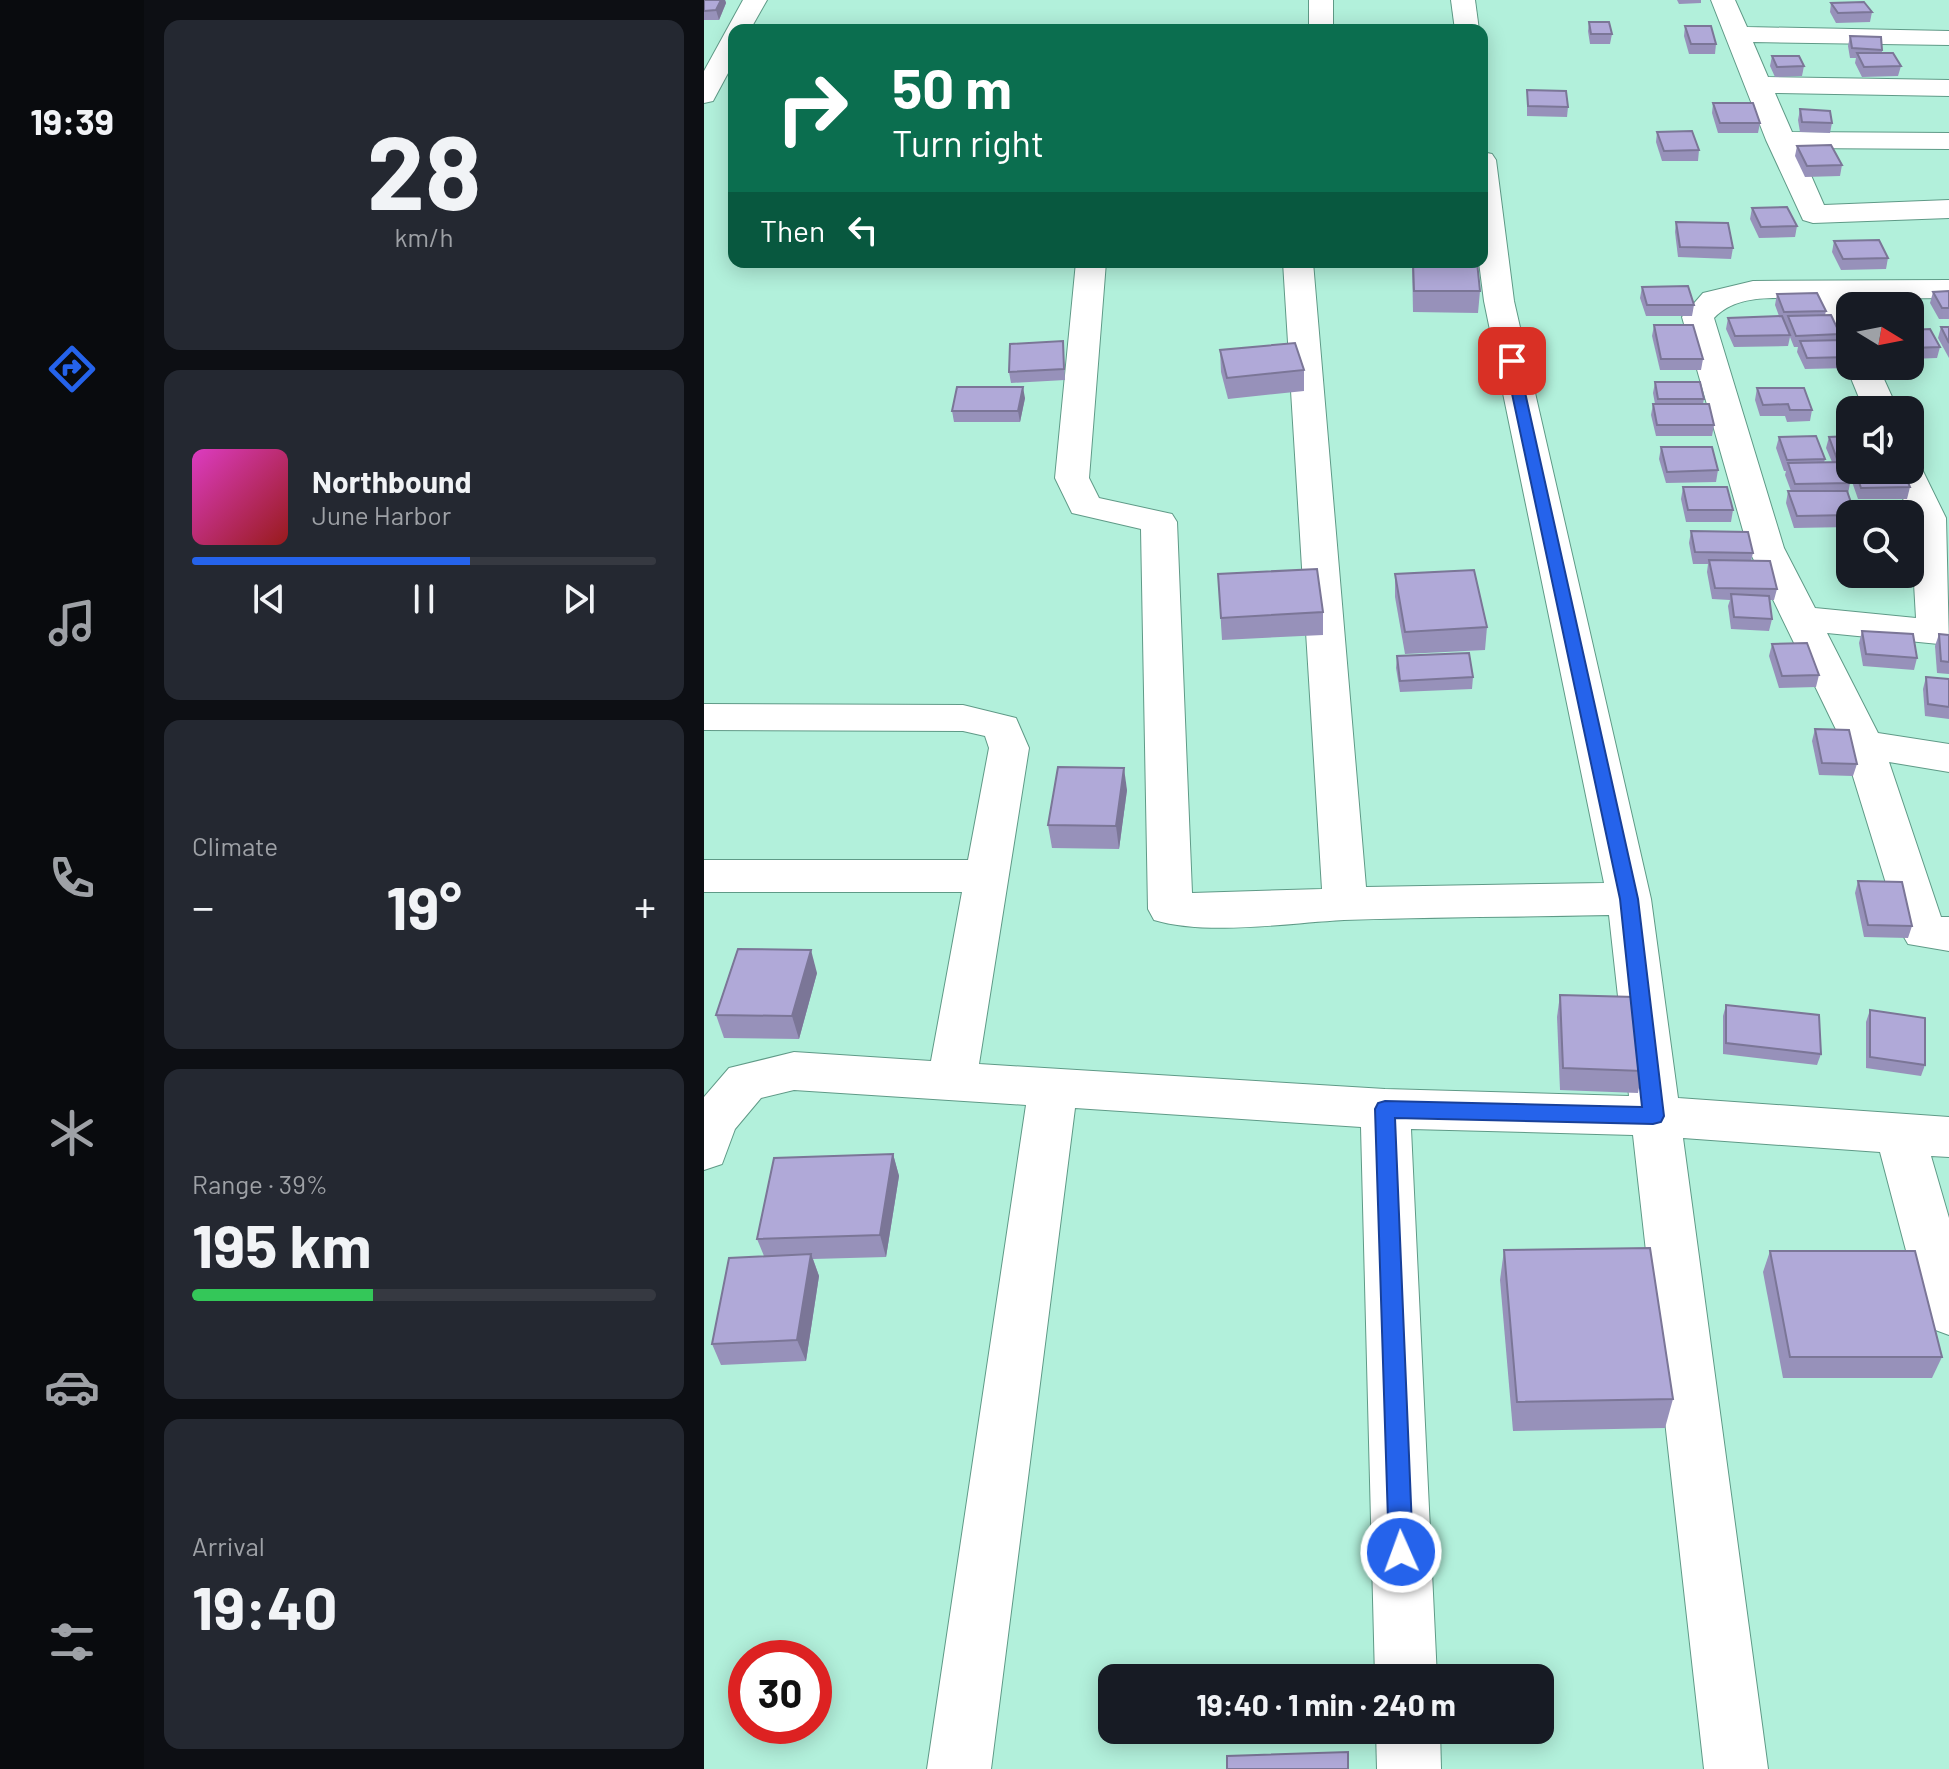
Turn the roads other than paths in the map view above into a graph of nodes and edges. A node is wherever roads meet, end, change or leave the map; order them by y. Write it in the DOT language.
graph roads {
  1 [pos="755,0"];
  2 [pos="1321,0"];
  3 [pos="1463,0"];
  4 [pos="1723,0"];
  5 [pos="742,24"];
  6 [pos="1321,24"];
  7 [pos="1466,24"];
  8 [pos="1739,34"];
  9 [pos="1949,38"];
  10 [pos="728,51"];
  11 [pos="1760,85"];
  12 [pos="1949,88"];
  13 [pos="704,96"];
  14 [pos="728,97"];
  15 [pos="1780,140"];
  16 [pos="1949,141"];
  17 [pos="1949,209"];
  18 [pos="1488,210"];
  19 [pos="1090,268"];
  20 [pos="1298,268"];
  21 [pos="1949,289"];
  22 [pos="1830,291"];
  23 [pos="1836,305"];
  24 [pos="1916,484"];
  25 [pos="1938,519"];
  26 [pos="1802,619"];
  27 [pos="1943,632"];
  28 [pos="704,717"];
  29 [pos="1863,744"];
  30 [pos="1949,758"];
  31 [pos="704,876"];
  32 [pos="989,876"];
  33 [pos="1629,899"];
  34 [pos="1345,904"];
  35 [pos="1949,934"];
  36 [pos="952,1081"];
  37 [pos="1053,1089"];
  38 [pos="1385,1109"];
  39 [pos="1653,1116"];
  40 [pos="1924,1136"];
  41 [pos="704,1150"];
  42 [pos="1949,1311"];
  43 [pos="1405,1664"];
  44 [pos="1408,1744"];
  45 [pos="959,1769"];
  46 [pos="1409,1769"];
  47 [pos="1736,1769"];
  1 -- 5 [label="street"];
  2 -- 6 [label="street"];
  3 -- 7 [label="street"];
  4 -- 8 [label="street"];
  8 -- 9 [label="street"];
  8 -- 11 [label="street"];
  10 -- 13 [label="street"];
  11 -- 12 [label="street"];
  11 -- 15 [label="street"];
  13 -- 14 [label="street"];
  15 -- 16 [label="street"];
  15 -- 17 [label="street"];
  18 -- 33 [label="street"];
  19 -- 34 [label="street"];
  20 -- 34 [label="street"];
  21 -- 22 [label="street"];
  22 -- 23 [label="street"];
  22 -- 26 [label="street"];
  24 -- 25 [label="street"];
  25 -- 27 [label="street"];
  26 -- 27 [label="street"];
  26 -- 29 [label="street"];
  28 -- 32 [label="street"];
  29 -- 30 [label="street"];
  29 -- 35 [label="street"];
  31 -- 32 [label="street"];
  32 -- 36 [label="street"];
  33 -- 34 [label="street"];
  33 -- 39 [label="street"];
  36 -- 37 [label="street"];
  36 -- 41 [label="street"];
  37 -- 38 [label="street"];
  37 -- 45 [label="street"];
  38 -- 39 [label="street"];
  38 -- 43 [label="street"];
  39 -- 40 [label="street"];
  39 -- 47 [label="street"];
  40 -- 42 [label="street"];
  44 -- 46 [label="street"];
}
